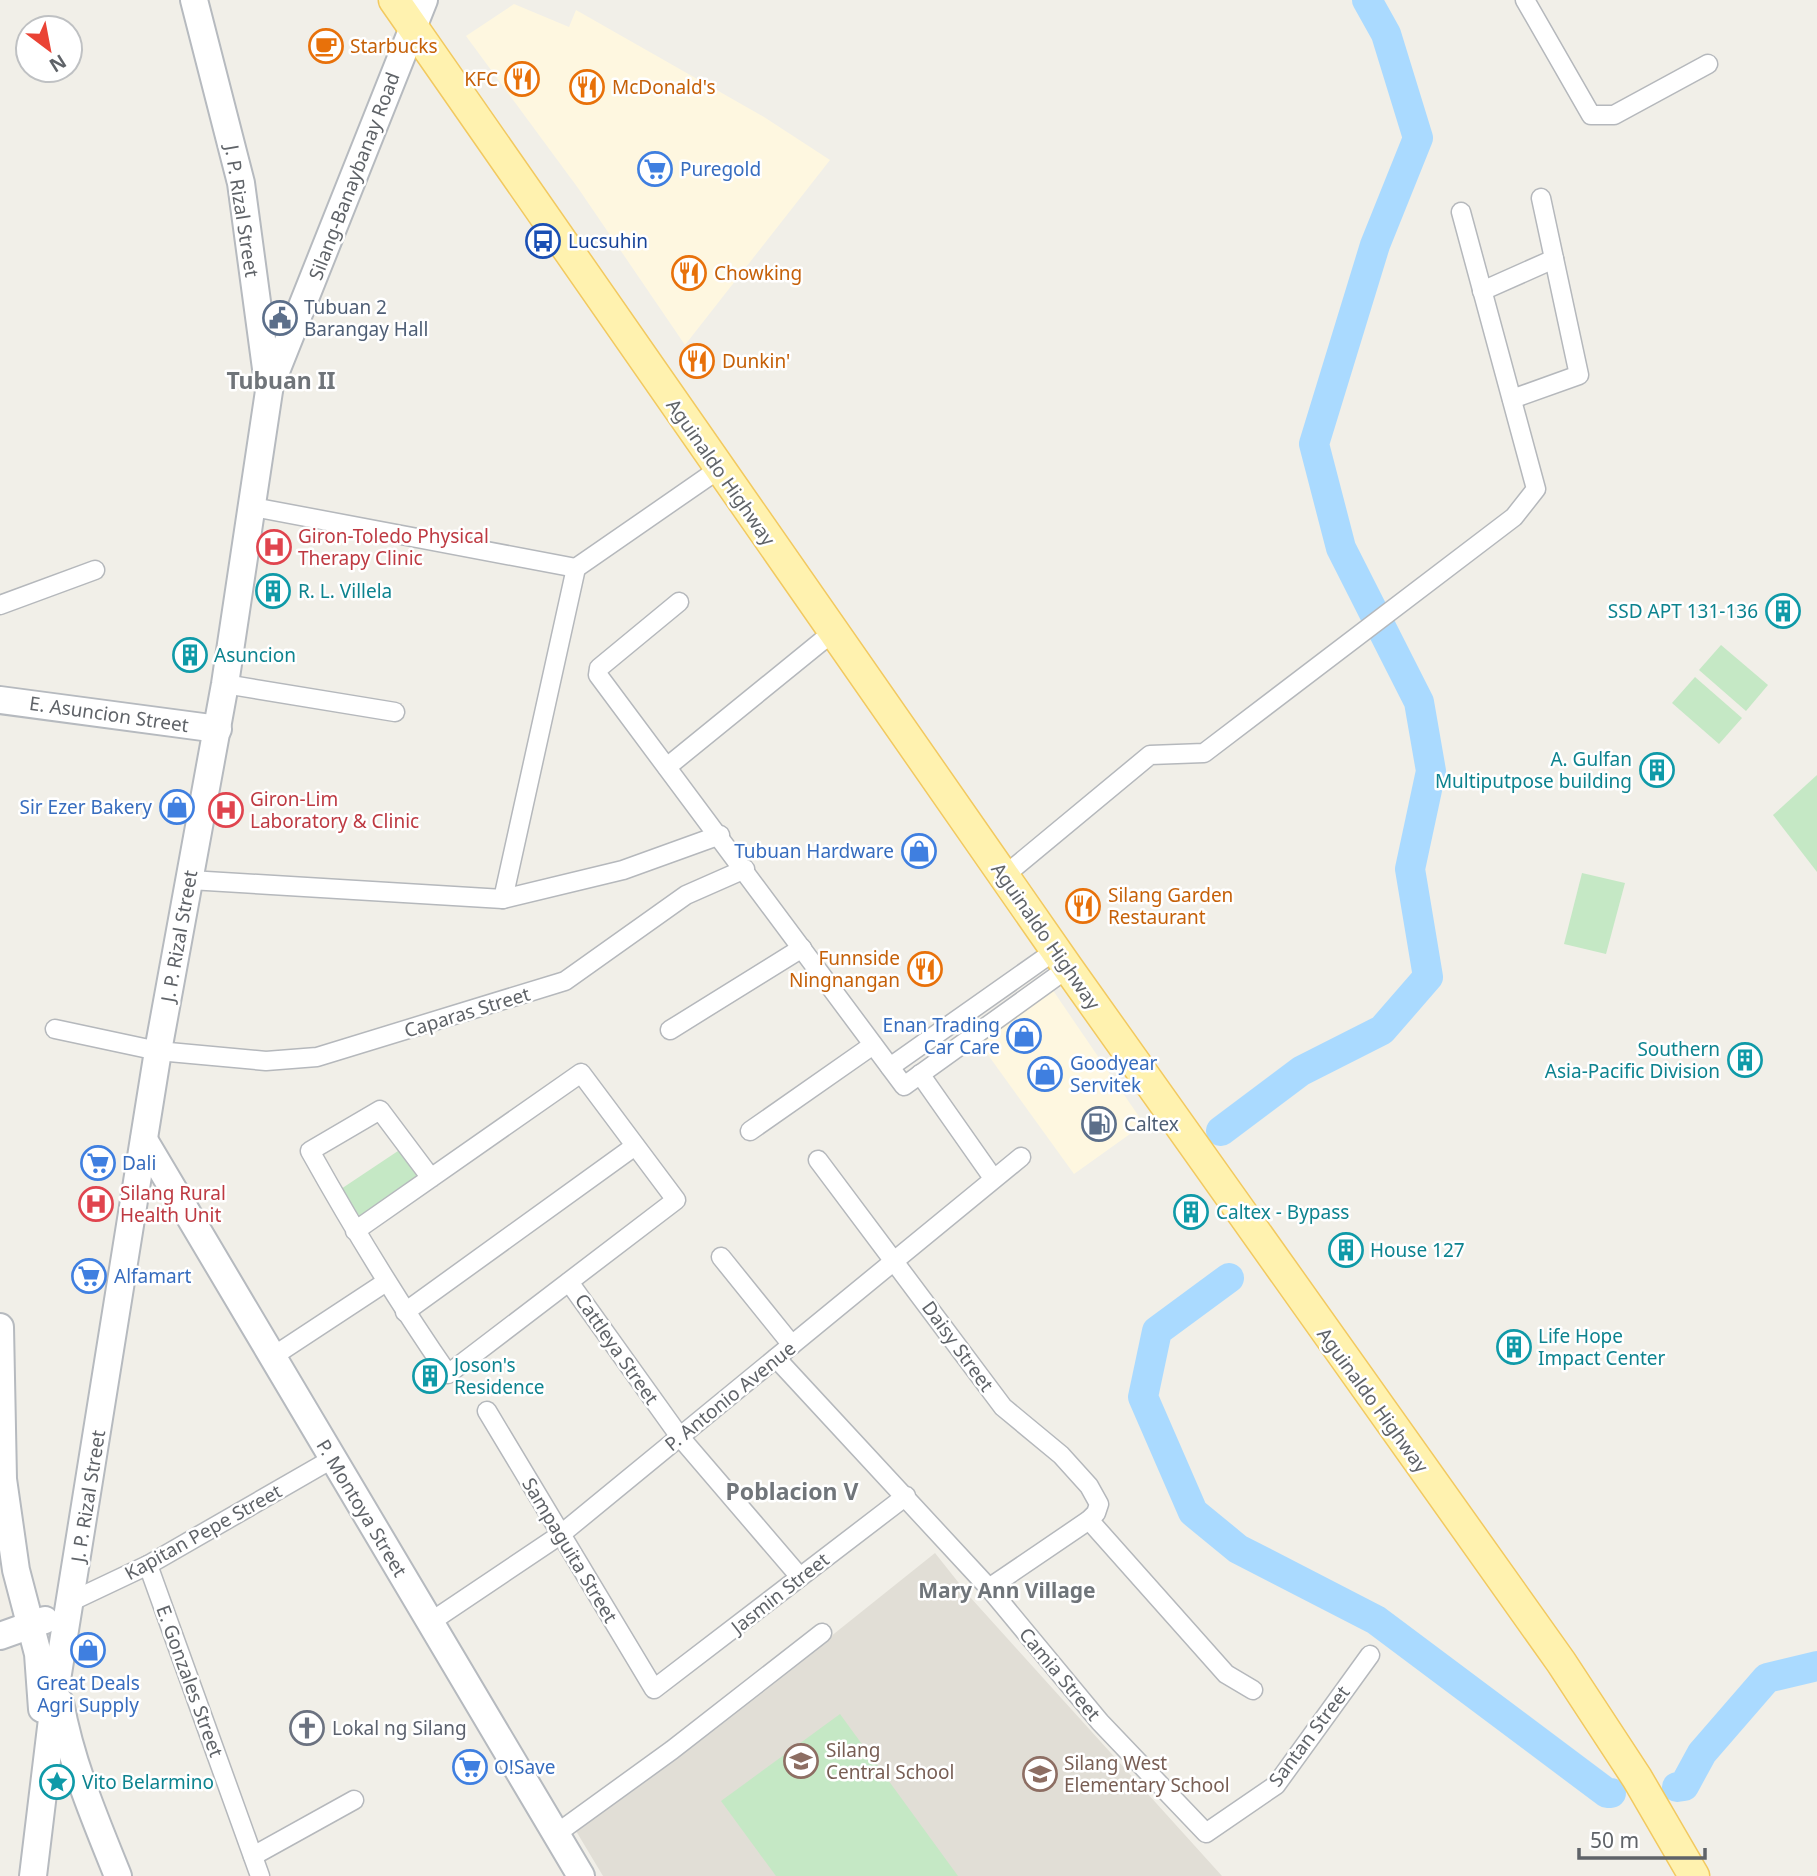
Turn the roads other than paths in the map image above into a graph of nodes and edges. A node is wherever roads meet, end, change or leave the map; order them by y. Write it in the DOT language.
graph roads {
  1 [pos="194,0"];
  2 [pos="394,0"];
  3 [pos="1525,0"];
  4 [pos="418,13"];
  5 [pos="1709,64"];
  6 [pos="1541,198"];
  7 [pos="1461,212"];
  8 [pos="1554,259"];
  9 [pos="1482,291"];
  10 [pos="269,391"];
  11 [pos="1512,399"];
  12 [pos="719,469"];
  13 [pos="253,507"];
  14 [pos="576,568"];
  15 [pos="95,570"];
  16 [pos="679,602"];
  17 [pos="0,605"];
  18 [pos="833,632"];
  19 [pos="225,684"];
  20 [pos="0,700"];
  21 [pos="395,712"];
  22 [pos="218,729"];
  23 [pos="667,767"];
  24 [pos="720,835"];
  25 [pos="745,869"];
  26 [pos="1004,876"];
  27 [pos="190,880"];
  28 [pos="503,899"];
  29 [pos="802,948"];
  30 [pos="1062,959"];
  31 [pos="55,1029"];
  32 [pos="670,1030"];
  33 [pos="873,1045"];
  34 [pos="158,1051"];
  35 [pos="890,1067"];
  36 [pos="920,1074"];
  37 [pos="750,1130"];
  38 [pos="144,1140"];
  39 [pos="635,1146"];
  40 [pos="1021,1157"];
  41 [pos="818,1160"];
  42 [pos="431,1178"];
  43 [pos="993,1178"];
  44 [pos="355,1231"];
  45 [pos="721,1257"];
  46 [pos="895,1260"];
  47 [pos="386,1282"];
  48 [pos="569,1282"];
  49 [pos="405,1312"];
  50 [pos="0,1327"];
  51 [pos="792,1345"];
  52 [pos="272,1357"];
  53 [pos="776,1358"];
  54 [pos="486,1410"];
  55 [pos="680,1437"];
  56 [pos="332,1459"];
  57 [pos="906,1496"];
  58 [pos="1089,1520"];
  59 [pos="560,1535"];
  60 [pos="148,1565"];
  61 [pos="800,1577"];
  62 [pos="989,1588"];
  63 [pos="72,1601"];
  64 [pos="429,1623"];
  65 [pos="36,1631"];
  66 [pos="822,1633"];
  67 [pos="0,1636"];
  68 [pos="65,1640"];
  69 [pos="1370,1654"];
  70 [pos="57,1686"];
  71 [pos="654,1689"];
  72 [pos="1252,1690"];
  73 [pos="46,1756"];
  74 [pos="354,1800"];
  75 [pos="1206,1833"];
  76 [pos="556,1834"];
  77 [pos="253,1856"];
  78 [pos="33,1876"];
  79 [pos="118,1876"];
  80 [pos="261,1876"];
  81 [pos="581,1876"];
  82 [pos="1694,1876"];
  1 -- 10 [label="main road, J. P. Rizal Street"];
  2 -- 4 [label="main road, Aguinaldo Highway"];
  3 -- 5 [label="street"];
  4 -- 10 [label="main road, Silang-Banaybanay Road"];
  4 -- 12 [label="main road, Aguinaldo Highway"];
  6 -- 8 [label="street"];
  7 -- 9 [label="street"];
  8 -- 9 [label="street"];
  8 -- 11 [label="street"];
  9 -- 11 [label="street"];
  10 -- 13 [label="main road, J. P. Rizal Street"];
  11 -- 26 [label="street"];
  12 -- 14 [label="street"];
  12 -- 18 [label="main road, Aguinaldo Highway"];
  13 -- 14 [label="street"];
  13 -- 19 [label="main road, J. P. Rizal Street"];
  14 -- 28 [label="street"];
  15 -- 17 [label="street"];
  16 -- 23 [label="street"];
  18 -- 23 [label="street"];
  18 -- 26 [label="main road, Aguinaldo Highway"];
  19 -- 21 [label="street"];
  19 -- 22 [label="main road, J. P. Rizal Street"];
  20 -- 22 [label="main road, E. Asuncion Street"];
  22 -- 27 [label="main road, J. P. Rizal Street"];
  23 -- 24 [label="street"];
  24 -- 25 [label="street"];
  24 -- 28 [label="street"];
  25 -- 29 [label="street"];
  25 -- 34 [label="street, Caparas Street"];
  26 -- 30 [label="main road, Aguinaldo Highway"];
  27 -- 28 [label="street"];
  27 -- 34 [label="main road, J. P. Rizal Street"];
  29 -- 32 [label="street"];
  29 -- 33 [label="street"];
  30 -- 35 [label="street"];
  30 -- 36 [label="street"];
  30 -- 82 [label="main road, Aguinaldo Highway"];
  31 -- 34 [label="street, Caparas Street"];
  33 -- 35 [label="street"];
  33 -- 37 [label="street"];
  34 -- 38 [label="main road, J. P. Rizal Street"];
  35 -- 36 [label="street"];
  36 -- 43 [label="street"];
  38 -- 52 [label="main road, P. Montoya Street"];
  38 -- 63 [label="main road, J. P. Rizal Street"];
  39 -- 42 [label="street"];
  39 -- 48 [label="street"];
  39 -- 49 [label="street"];
  40 -- 43 [label="street, P. Antonio Avenue"];
  41 -- 46 [label="street, Daisy Street"];
  42 -- 44 [label="street"];
  42 -- 44 [label="street"];
  43 -- 46 [label="street, P. Antonio Avenue"];
  44 -- 47 [label="street"];
  45 -- 51 [label="street"];
  46 -- 51 [label="street, P. Antonio Avenue"];
  46 -- 58 [label="street, Daisy Street"];
  47 -- 49 [label="street"];
  47 -- 52 [label="street"];
  48 -- 49 [label="street"];
  48 -- 55 [label="street, Cattleya Street"];
  50 -- 65 [label="main road"];
  51 -- 53 [label="street, P. Antonio Avenue"];
  52 -- 56 [label="main road, P. Montoya Street"];
  53 -- 55 [label="street, P. Antonio Avenue"];
  53 -- 57 [label="street, Camia Street"];
  54 -- 59 [label="street, Sampaguita Street"];
  55 -- 59 [label="street, P. Antonio Avenue"];
  55 -- 61 [label="street, Cattleya Street"];
  56 -- 60 [label="street, Kapitan Pepe Street"];
  56 -- 64 [label="main road, P. Montoya Street"];
  57 -- 61 [label="street, Jasmin Street"];
  57 -- 62 [label="street, Camia Street"];
  58 -- 62 [label="street"];
  58 -- 72 [label="street"];
  59 -- 64 [label="street, P. Antonio Avenue"];
  59 -- 71 [label="street, Sampaguita Street"];
  60 -- 63 [label="street, Kapitan Pepe Street"];
  60 -- 77 [label="street, E. Gonzales Street"];
  61 -- 71 [label="street, Jasmin Street"];
  62 -- 75 [label="street, Camia Street"];
  63 -- 65 [label="main road"];
  63 -- 68 [label="main road, J. P. Rizal Street"];
  64 -- 76 [label="main road, P. Montoya Street"];
  65 -- 67 [label="main road"];
  65 -- 68 [label="main road"];
  65 -- 73 [label="main road"];
  66 -- 76 [label="street"];
  68 -- 70 [label="main road, J. P. Rizal Street"];
  69 -- 75 [label="street, Santan Street"];
  70 -- 73 [label="main road, J. P. Rizal Street"];
  70 -- 79 [label="main road"];
  73 -- 78 [label="main road, J. P. Rizal Street"];
  74 -- 77 [label="street"];
  76 -- 81 [label="main road, P. Montoya Street"];
  77 -- 80 [label="street, E. Gonzales Street"];
}
